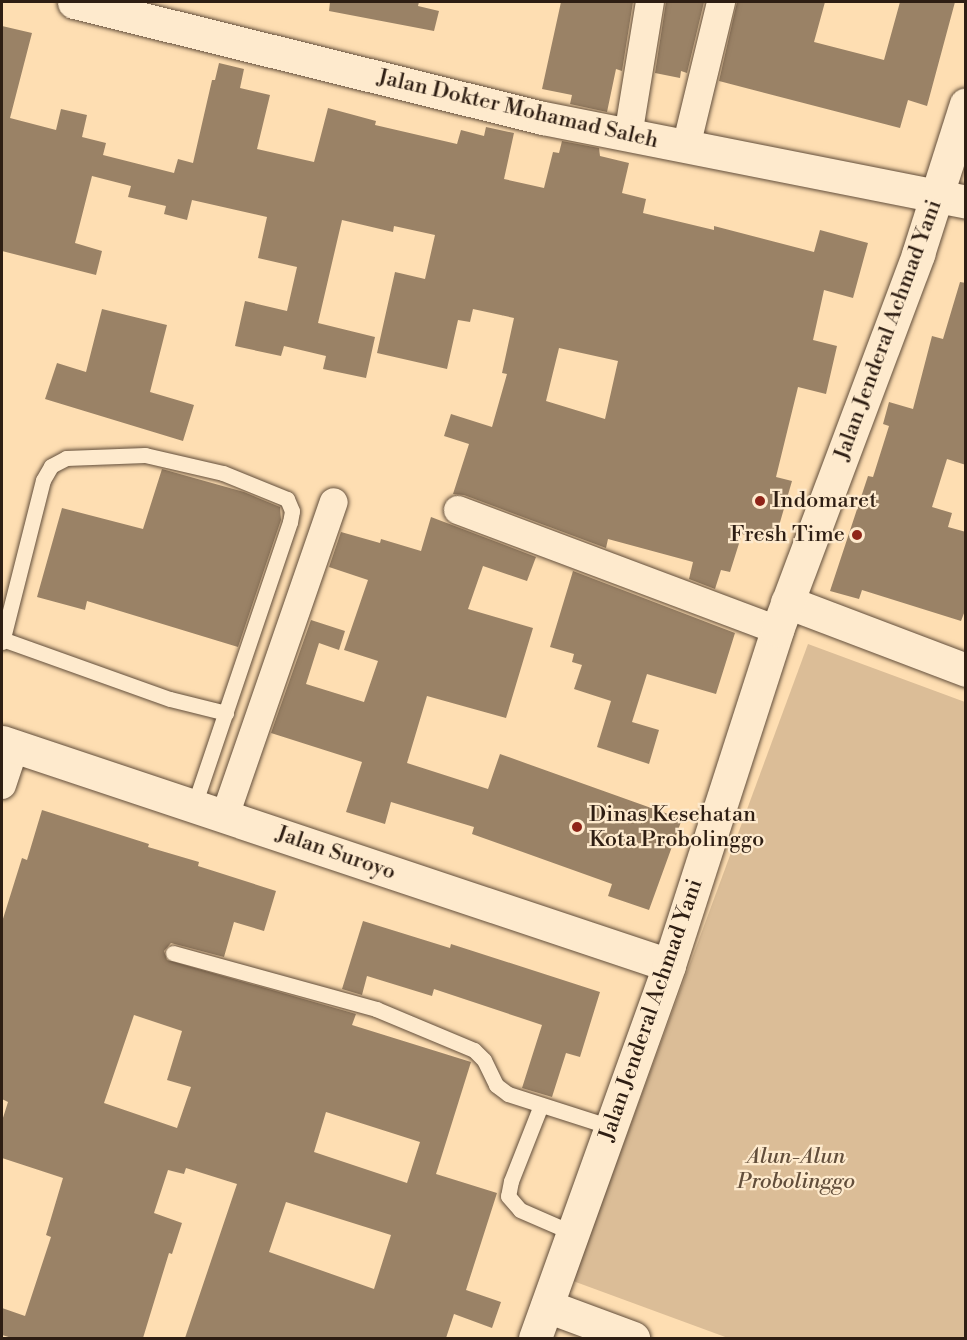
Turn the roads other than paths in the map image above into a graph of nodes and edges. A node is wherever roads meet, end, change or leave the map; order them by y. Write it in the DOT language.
graph roads {
  1 [pos="74,2"];
  2 [pos="650,2"];
  3 [pos="721,2"];
  4 [pos="966,104"];
  5 [pos="628,136"];
  6 [pos="686,147"];
  7 [pos="951,200"];
  8 [pos="334,502"];
  9 [pos="458,510"];
  10 [pos="782,616"];
  11 [pos="2,641"];
  12 [pos="966,670"];
  13 [pos="226,713"];
  14 [pos="8,744"];
  15 [pos="2,785"];
  16 [pos="194,806"];
  17 [pos="225,816"];
  18 [pos="172,953"];
  19 [pos="669,965"];
  20 [pos="541,1105"];
  21 [pos="610,1127"];
  22 [pos="573,1233"];
  23 [pos="547,1306"];
  24 [pos="535,1338"];
  25 [pos="633,1338"];
  1 -- 5 [label="main road, Jalan Dokter Mohamad Saleh"];
  2 -- 5 [label="street"];
  3 -- 6 [label="street"];
  4 -- 7 [label="main road, Jalan Jenderal Achmad Yani"];
  5 -- 6 [label="main road, Jalan Dokter Mohamad Saleh"];
  6 -- 7 [label="main road, Jalan Dokter Mohamad Saleh"];
  7 -- 10 [label="main road, Jalan Jenderal Achmad Yani"];
  8 -- 17 [label="street"];
  9 -- 10 [label="street"];
  10 -- 12 [label="main road"];
  10 -- 19 [label="main road, Jalan Jenderal Achmad Yani"];
  11 -- 13 [label="lane"];
  11 -- 13 [label="lane"];
  13 -- 16 [label="lane"];
  14 -- 15 [label="street"];
  14 -- 16 [label="main road, Jalan Suroyo"];
  16 -- 17 [label="main road, Jalan Suroyo"];
  17 -- 19 [label="main road, Jalan Suroyo"];
  18 -- 20 [label="lane"];
  19 -- 21 [label="main road, Jalan Jenderal Achmad Yani"];
  20 -- 21 [label="lane"];
  20 -- 22 [label="lane"];
  21 -- 22 [label="main road, Jalan Jenderal Achmad Yani"];
  22 -- 23 [label="main road, Jalan Jenderal Achmad Yani"];
  23 -- 24 [label="main road, Jalan Jenderal Achmad Yani"];
  23 -- 25 [label="main road"];
}
